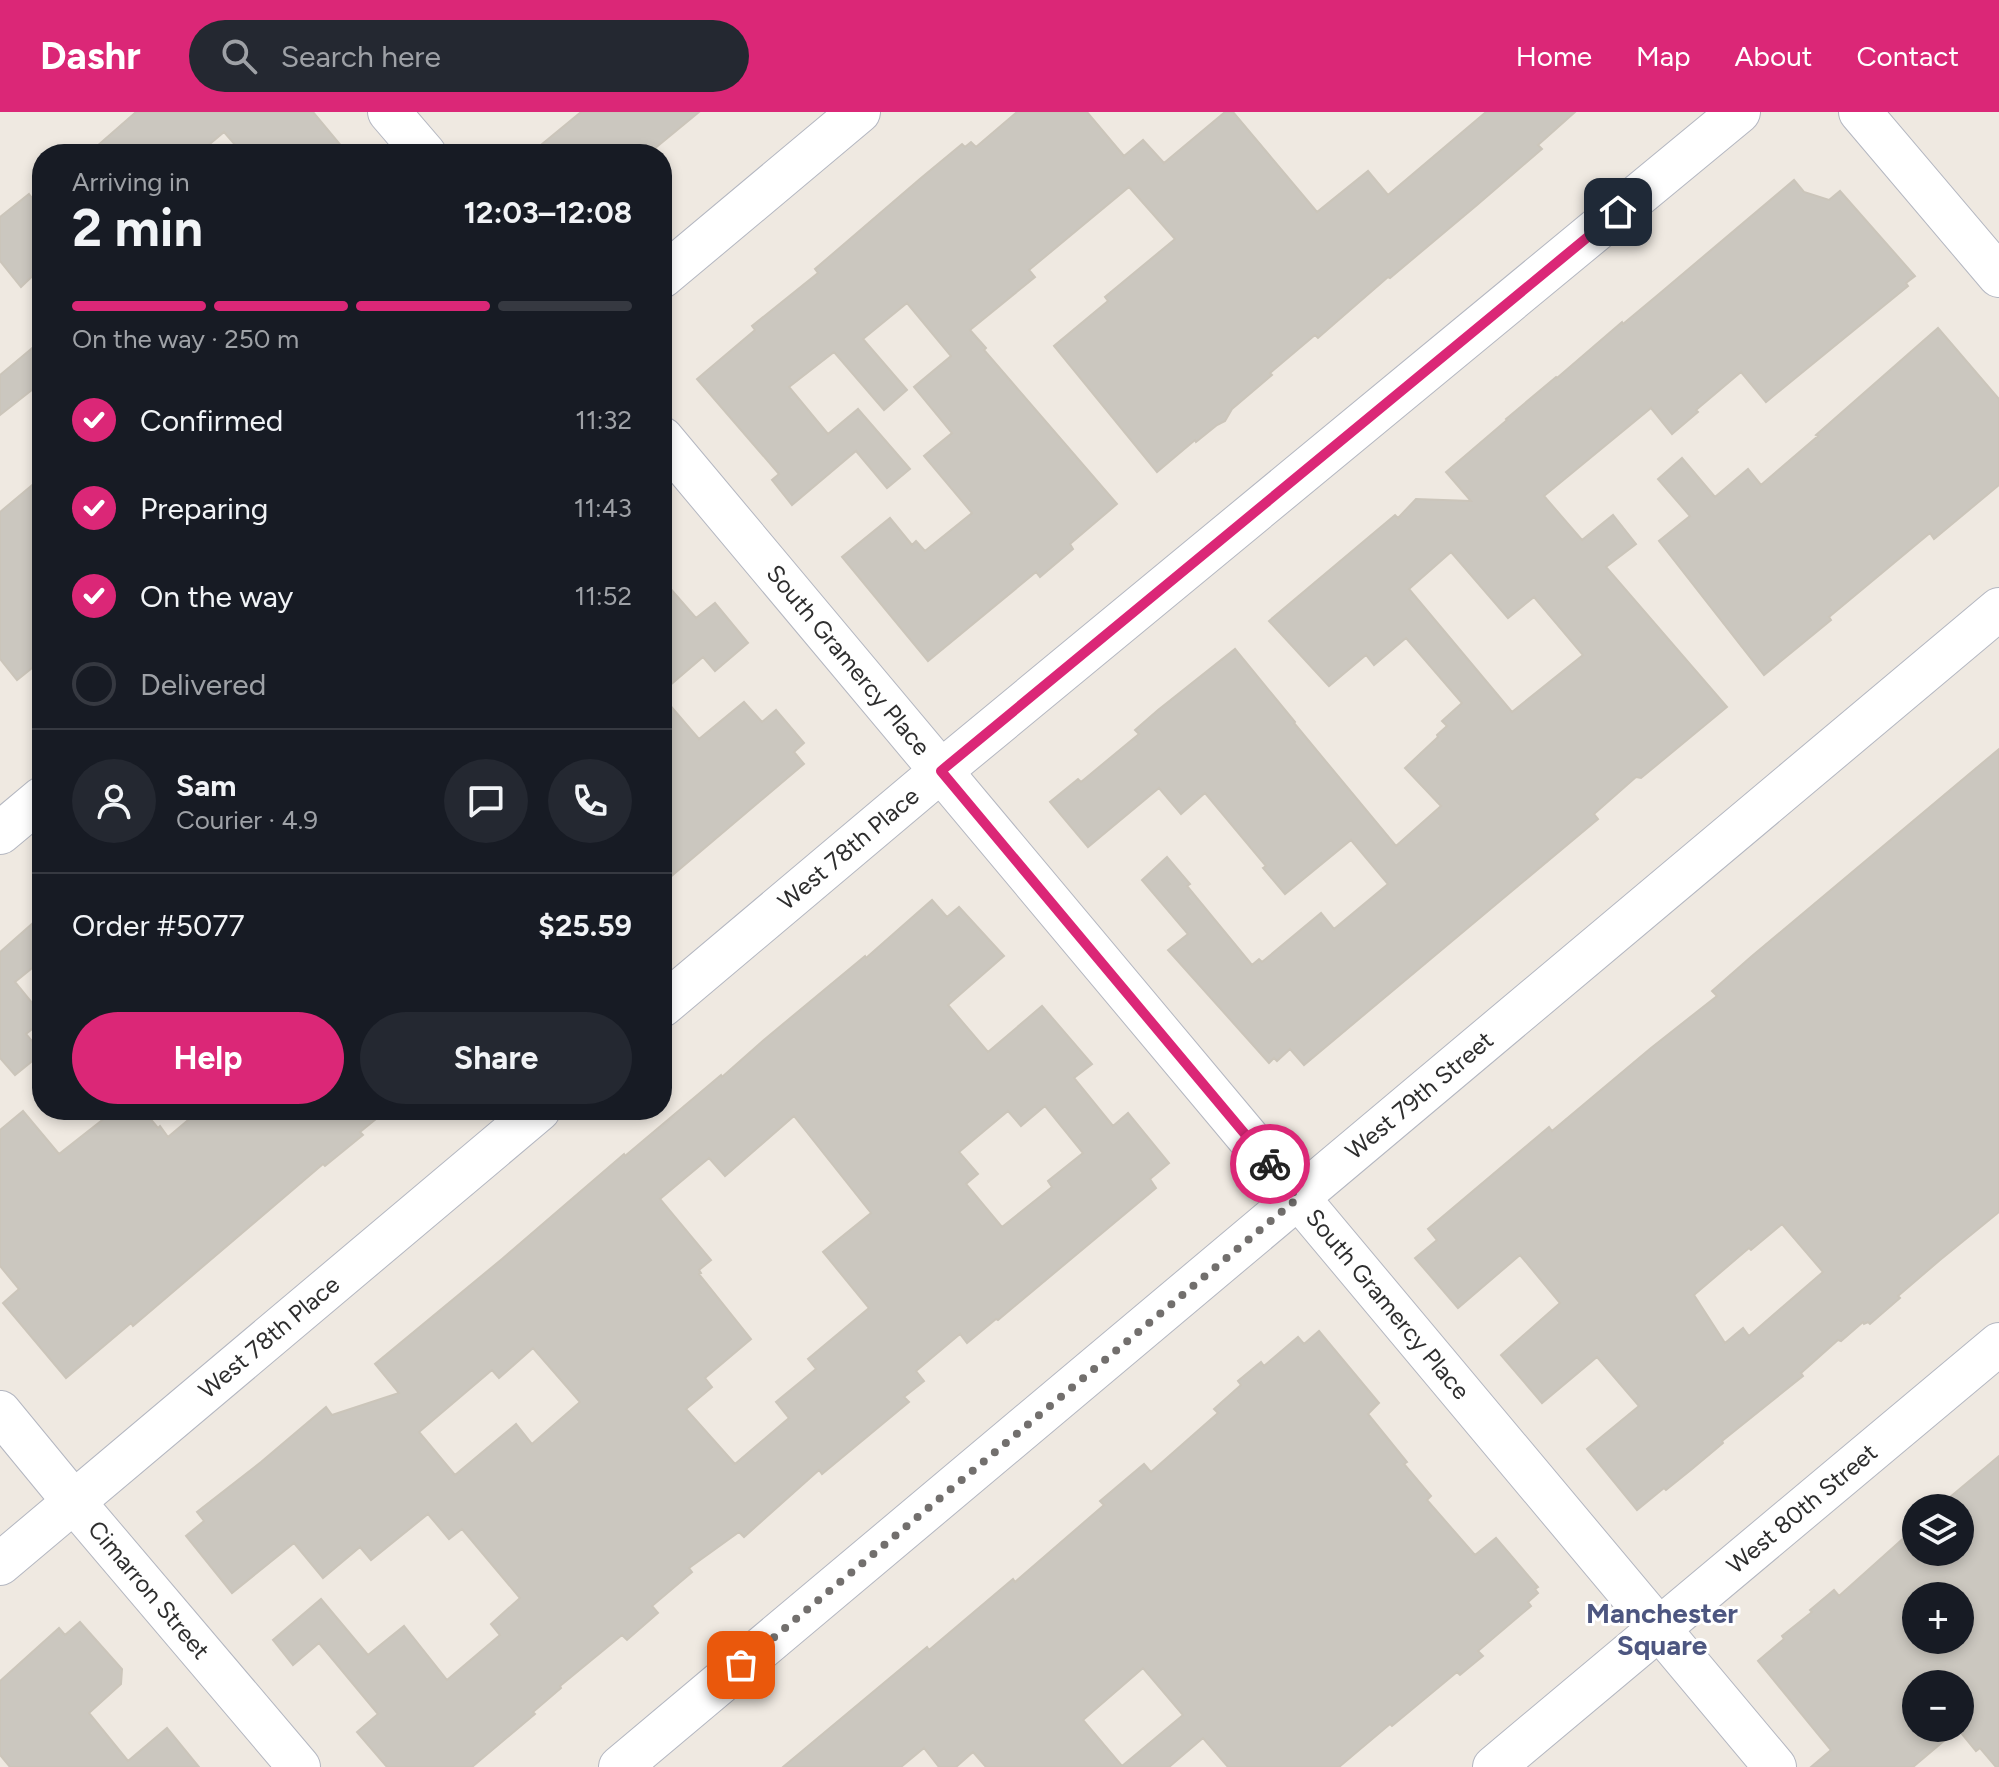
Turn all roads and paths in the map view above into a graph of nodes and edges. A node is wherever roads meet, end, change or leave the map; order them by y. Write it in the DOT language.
graph roads {
  1 [pos="389,112"];
  2 [pos="859,112"];
  3 [pos="1739,112"];
  4 [pos="1860,112"];
  5 [pos="416,144"];
  6 [pos="672,269"];
  7 [pos="1999,276"];
  8 [pos="672,450"];
  9 [pos="1999,609"];
  10 [pos="941,771"];
  11 [pos="32,806"];
  12 [pos="0,833"];
  13 [pos="672,998"];
  14 [pos="527,1120"];
  15 [pos="1298,1198"];
  16 [pos="1999,1344"];
  17 [pos="0,1412"];
  18 [pos="74,1502"];
  19 [pos="0,1564"];
  20 [pos="1659,1629"];
  21 [pos="299,1767"];
  22 [pos="620,1767"];
  23 [pos="1494,1767"];
  24 [pos="1775,1767"];
  1 -- 5 [label="street"];
  2 -- 6 [label="street"];
  3 -- 10 [label="street, West 78th Place"];
  4 -- 7 [label="street"];
  8 -- 10 [label="street, South Gramercy Place"];
  9 -- 15 [label="street, West 79th Street"];
  10 -- 13 [label="street, West 78th Place"];
  10 -- 15 [label="street, South Gramercy Place"];
  11 -- 12 [label="street"];
  14 -- 18 [label="street, West 78th Place"];
  15 -- 20 [label="street, South Gramercy Place"];
  15 -- 22 [label="street, West 79th Street"];
  16 -- 20 [label="street, West 80th Street"];
  17 -- 18 [label="street, Cimarron Street"];
  18 -- 19 [label="street, West 78th Place"];
  18 -- 21 [label="street, Cimarron Street"];
  20 -- 23 [label="street, West 80th Street"];
  20 -- 24 [label="street, South Gramercy Place"];
}
